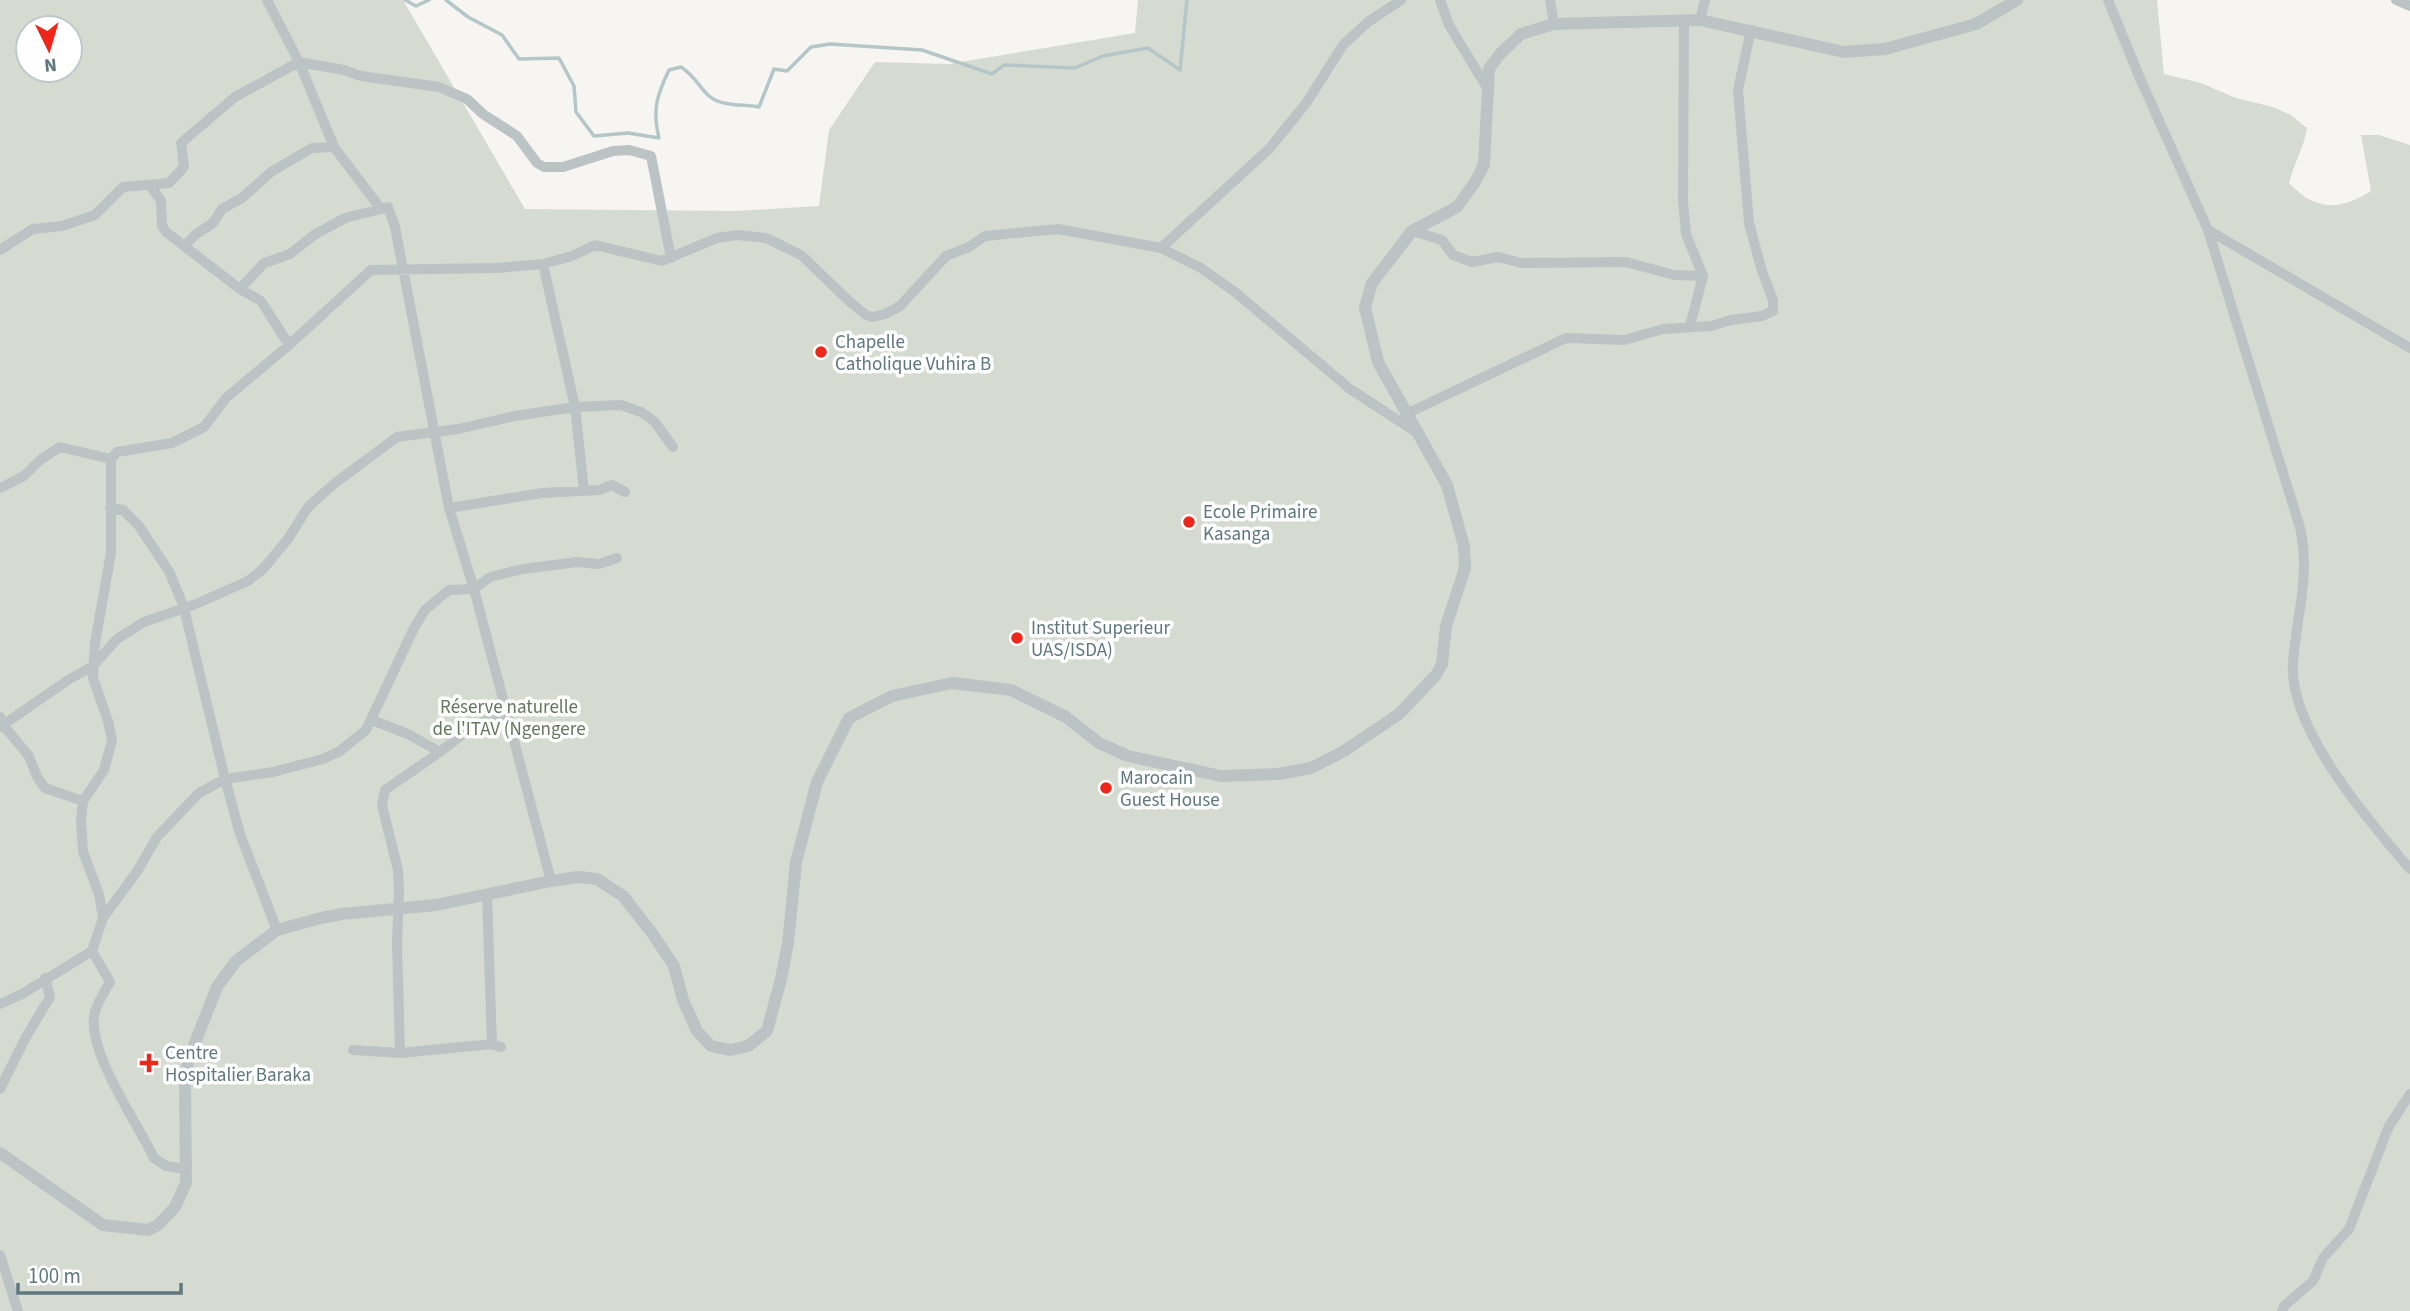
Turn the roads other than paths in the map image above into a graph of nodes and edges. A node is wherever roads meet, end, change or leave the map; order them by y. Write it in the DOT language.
graph roads {
  1 [pos="267,0"];
  2 [pos="1401,0"];
  3 [pos="1440,0"];
  4 [pos="1550,0"];
  5 [pos="1705,0"];
  6 [pos="2017,0"];
  7 [pos="2108,0"];
  8 [pos="2396,0"];
  9 [pos="2410,6"];
  10 [pos="1700,20"];
  11 [pos="1684,21"];
  12 [pos="1554,24"];
  13 [pos="1751,30"];
  14 [pos="299,62"];
  15 [pos="1489,91"];
  16 [pos="334,147"];
  17 [pos="151,187"];
  18 [pos="381,209"];
  19 [pos="2208,230"];
  20 [pos="1412,231"];
  21 [pos="185,246"];
  22 [pos="1161,248"];
  23 [pos="0,250"];
  24 [pos="671,258"];
  25 [pos="543,264"];
  26 [pos="402,271"];
  27 [pos="1703,276"];
  28 [pos="240,289"];
  29 [pos="1690,326"];
  30 [pos="289,345"];
  31 [pos="2410,348"];
  32 [pos="575,407"];
  33 [pos="1406,414"];
  34 [pos="1416,432"];
  35 [pos="434,433"];
  36 [pos="673,447"];
  37 [pos="111,459"];
  38 [pos="0,488"];
  39 [pos="584,491"];
  40 [pos="625,492"];
  41 [pos="110,508"];
  42 [pos="449,508"];
  43 [pos="617,558"];
  44 [pos="474,589"];
  45 [pos="184,608"];
  46 [pos="93,666"];
  47 [pos="508,713"];
  48 [pos="372,720"];
  49 [pos="1,723"];
  50 [pos="440,752"];
  51 [pos="225,779"];
  52 [pos="83,801"];
  53 [pos="2410,869"];
  54 [pos="551,881"];
  55 [pos="487,896"];
  56 [pos="399,909"];
  57 [pos="103,918"];
  58 [pos="276,930"];
  59 [pos="92,951"];
  60 [pos="45,978"];
  61 [pos="0,1004"];
  62 [pos="353,1049"];
  63 [pos="400,1053"];
  64 [pos="0,1089"];
  65 [pos="2410,1094"];
  66 [pos="0,1153"];
  67 [pos="186,1169"];
  68 [pos="0,1255"];
  69 [pos="2,1267"];
  70 [pos="18,1311"];
  71 [pos="2282,1311"];
  1 -- 14 [label="street"];
  2 -- 22 [label="street"];
  3 -- 15 [label="street"];
  4 -- 12 [label="street"];
  5 -- 10 [label="street"];
  6 -- 13 [label="street"];
  7 -- 19 [label="street"];
  8 -- 9 [label="street"];
  10 -- 11 [label="street"];
  10 -- 13 [label="street"];
  11 -- 12 [label="street"];
  11 -- 27 [label="street"];
  12 -- 15 [label="street"];
  13 -- 29 [label="street"];
  14 -- 16 [label="street"];
  14 -- 17 [label="street"];
  14 -- 24 [label="street"];
  15 -- 20 [label="street"];
  16 -- 18 [label="street"];
  16 -- 21 [label="street"];
  17 -- 21 [label="street"];
  17 -- 23 [label="street"];
  18 -- 26 [label="street"];
  18 -- 28 [label="street"];
  19 -- 31 [label="street"];
  19 -- 53 [label="street"];
  20 -- 27 [label="street"];
  20 -- 33 [label="street"];
  21 -- 28 [label="street"];
  22 -- 24 [label="street"];
  22 -- 34 [label="street"];
  24 -- 25 [label="street"];
  25 -- 26 [label="street"];
  25 -- 32 [label="street"];
  26 -- 30 [label="street"];
  26 -- 35 [label="street"];
  27 -- 29 [label="street"];
  28 -- 30 [label="street"];
  29 -- 33 [label="street"];
  30 -- 37 [label="street"];
  32 -- 35 [label="street"];
  32 -- 36 [label="street"];
  32 -- 39 [label="street"];
  33 -- 34 [label="street"];
  34 -- 54 [label="street"];
  35 -- 42 [label="street"];
  35 -- 45 [label="street"];
  37 -- 38 [label="street"];
  37 -- 41 [label="street"];
  39 -- 40 [label="street"];
  39 -- 42 [label="street"];
  41 -- 45 [label="street"];
  41 -- 46 [label="street"];
  42 -- 44 [label="street"];
  43 -- 44 [label="street"];
  44 -- 47 [label="street"];
  44 -- 48 [label="street"];
  45 -- 46 [label="street"];
  45 -- 51 [label="street"];
  46 -- 49 [label="street"];
  46 -- 52 [label="street"];
  47 -- 50 [label="street"];
  47 -- 54 [label="street"];
  48 -- 50 [label="street"];
  48 -- 51 [label="street"];
  49 -- 52 [label="street"];
  50 -- 56 [label="street"];
  51 -- 57 [label="street"];
  51 -- 58 [label="street"];
  52 -- 57 [label="street"];
  54 -- 55 [label="street"];
  55 -- 56 [label="street"];
  55 -- 63 [label="street"];
  56 -- 58 [label="street"];
  56 -- 63 [label="street"];
  57 -- 59 [label="street"];
  58 -- 67 [label="street"];
  59 -- 60 [label="street"];
  59 -- 67 [label="street"];
  60 -- 61 [label="street"];
  60 -- 64 [label="street"];
  62 -- 63 [label="street"];
  65 -- 71 [label="street"];
  66 -- 67 [label="street"];
  68 -- 69 [label="street"];
  69 -- 70 [label="street"];
}
